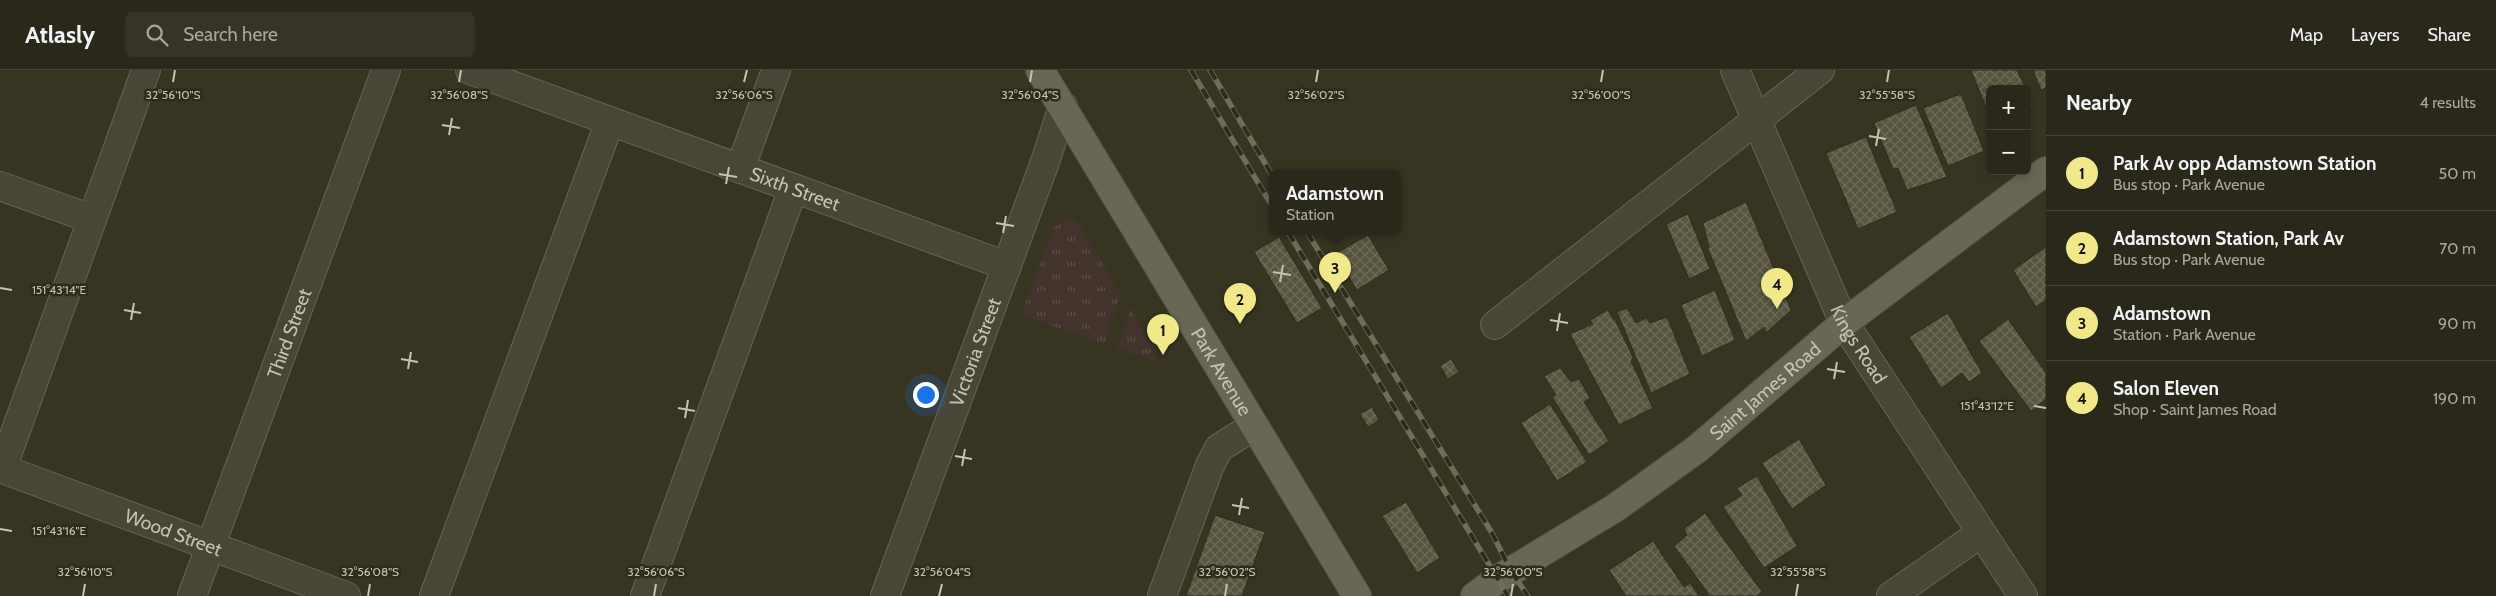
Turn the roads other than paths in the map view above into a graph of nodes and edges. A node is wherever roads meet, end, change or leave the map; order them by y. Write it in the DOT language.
graph roads {
  1 [pos="146,70"];
  2 [pos="386,70"];
  3 [pos="470,70"];
  4 [pos="776,70"];
  5 [pos="1040,70"];
  6 [pos="1735,70"];
  7 [pos="1820,70"];
  8 [pos="1062,106"];
  9 [pos="1756,120"];
  10 [pos="610,121"];
  11 [pos="740,169"];
  12 [pos="2046,171"];
  13 [pos="0,186"];
  14 [pos="794,189"];
  15 [pos="92,219"];
  16 [pos="1006,266"];
  17 [pos="1844,323"];
  18 [pos="1495,326"];
  19 [pos="1254,426"];
  20 [pos="1,468"];
  21 [pos="1981,532"];
  22 [pos="211,545"];
  23 [pos="192,596"];
  24 [pos="346,596"];
  25 [pos="434,596"];
  26 [pos="645,596"];
  27 [pos="885,596"];
  28 [pos="1162,596"];
  29 [pos="1357,596"];
  30 [pos="1476,596"];
  31 [pos="1891,596"];
  32 [pos="2023,596"];
  1 -- 15 [label="street"];
  2 -- 22 [label="street, Third Street"];
  3 -- 10 [label="street, Sixth Street"];
  4 -- 11 [label="street"];
  5 -- 8 [label="main road, Park Avenue"];
  6 -- 9 [label="street, Kings Road"];
  7 -- 9 [label="street"];
  8 -- 16 [label="street, Victoria Street"];
  8 -- 19 [label="main road, Park Avenue"];
  9 -- 17 [label="street, Kings Road"];
  9 -- 18 [label="street"];
  10 -- 11 [label="street, Sixth Street"];
  10 -- 25 [label="street"];
  11 -- 14 [label="street, Sixth Street"];
  12 -- 17 [label="main road, Saint James Road"];
  13 -- 15 [label="street"];
  14 -- 16 [label="street, Sixth Street"];
  14 -- 26 [label="street"];
  15 -- 20 [label="street"];
  16 -- 27 [label="street, Victoria Street"];
  17 -- 21 [label="street, Kings Road"];
  17 -- 30 [label="main road, Saint James Road"];
  19 -- 28 [label="street"];
  19 -- 29 [label="main road, Park Avenue"];
  20 -- 22 [label="street, Wood Street"];
  21 -- 31 [label="street"];
  21 -- 32 [label="street, Kings Road"];
  22 -- 23 [label="street, Third Street"];
  22 -- 24 [label="street, Wood Street"];
}
